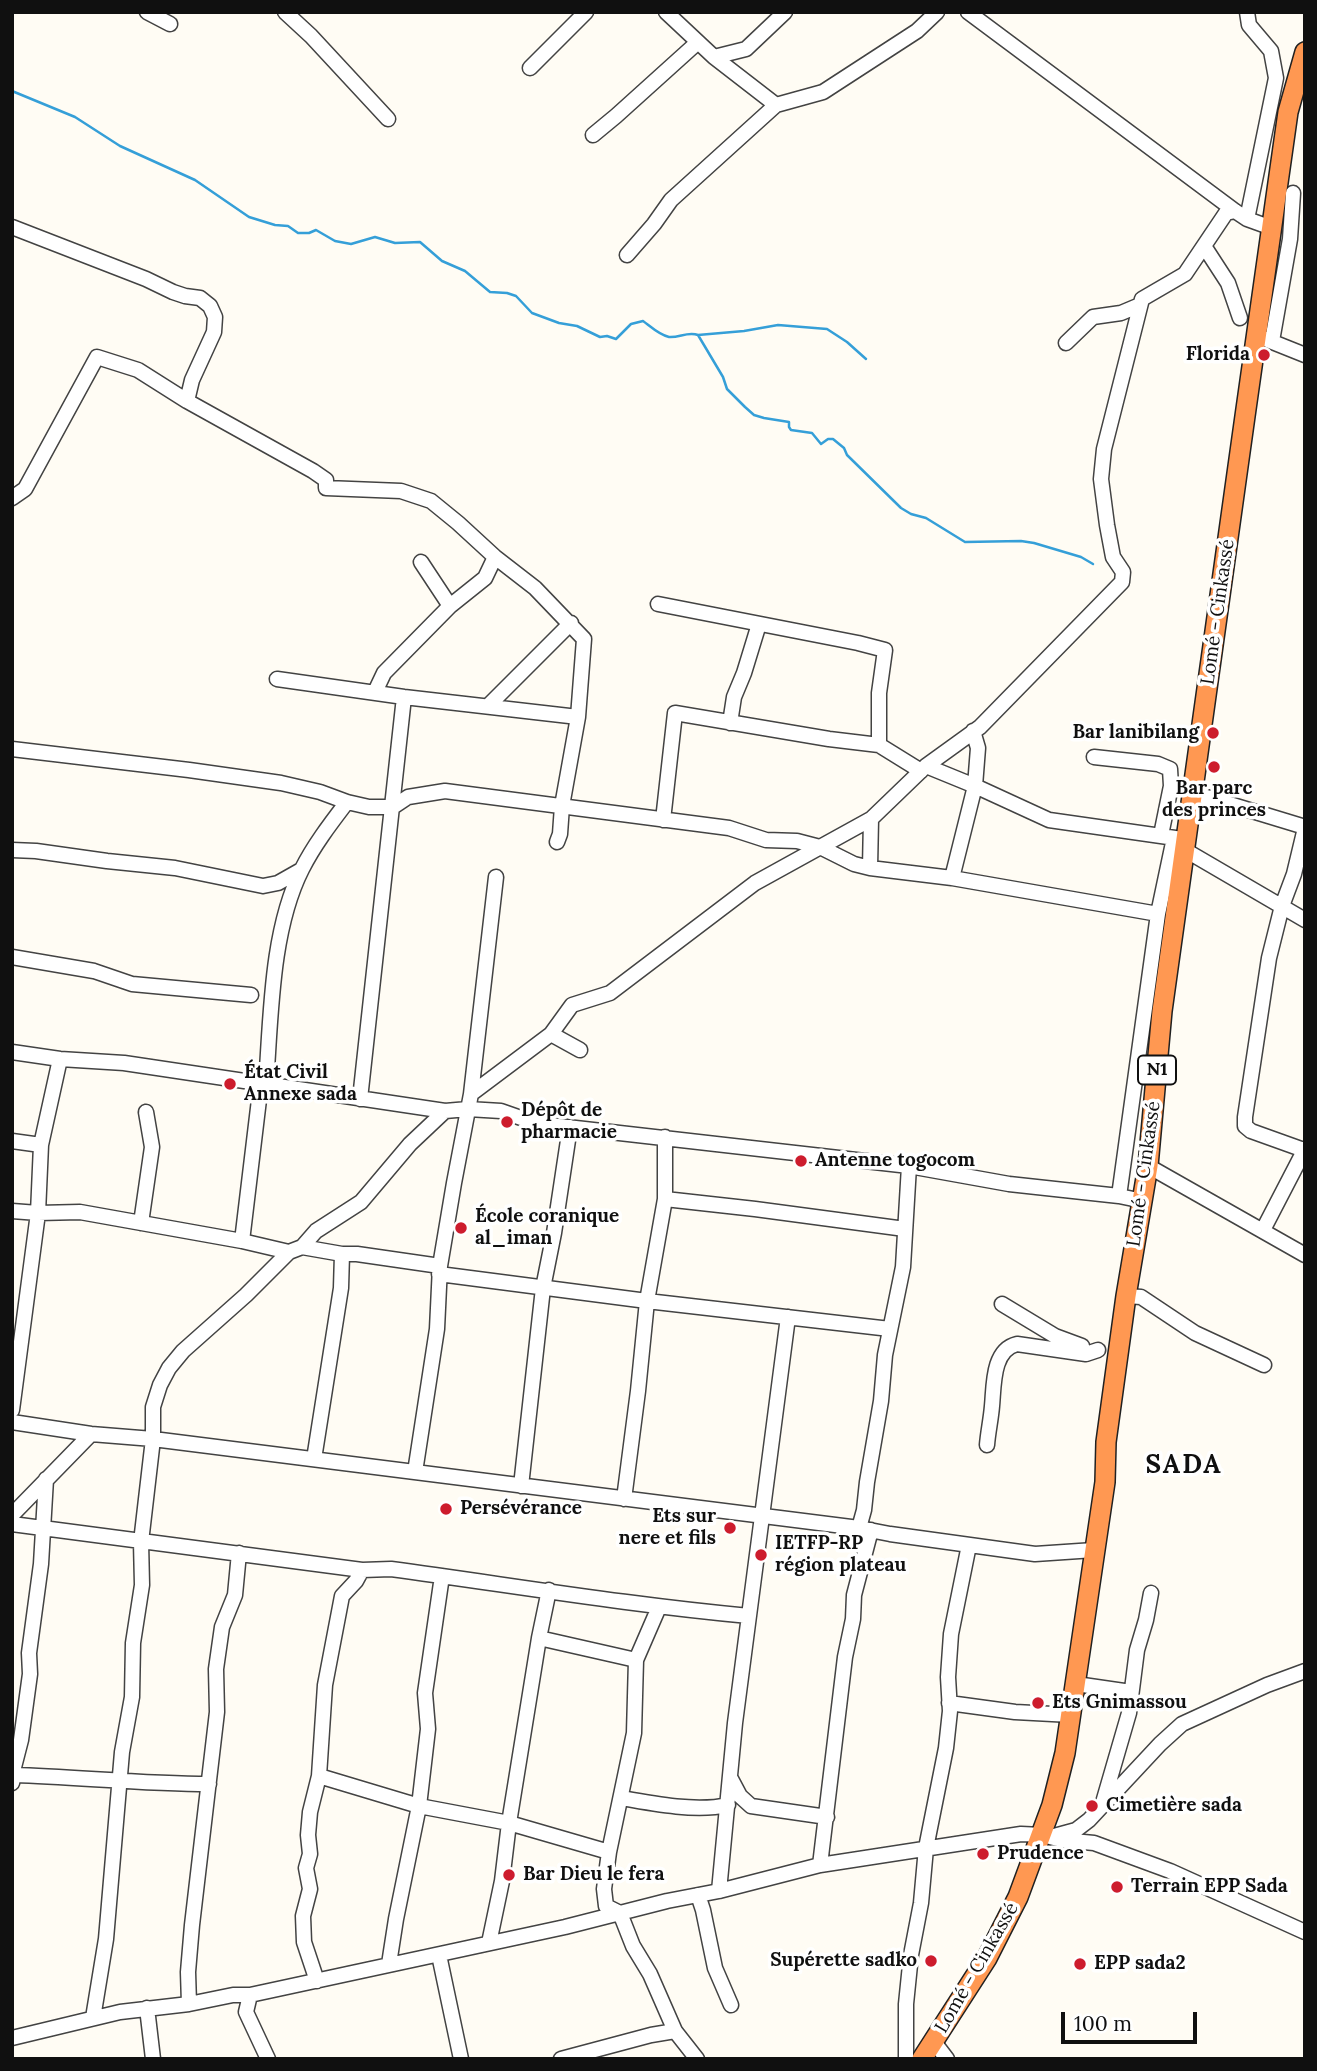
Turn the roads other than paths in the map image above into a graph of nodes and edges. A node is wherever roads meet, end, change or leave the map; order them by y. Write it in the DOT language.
graph roads {
  1 [pos="147,12"];
  2 [pos="285,12"];
  3 [pos="586,12"];
  4 [pos="666,12"];
  5 [pos="785,12"];
  6 [pos="937,12"];
  7 [pos="968,12"];
  8 [pos="1247,12"];
  9 [pos="170,24"];
  10 [pos="698,42"];
  11 [pos="1305,52"];
  12 [pos="714,57"];
  13 [pos="530,68"];
  14 [pos="776,105"];
  15 [pos="388,119"];
  16 [pos="593,135"];
  17 [pos="1293,193"];
  18 [pos="1241,215"];
  19 [pos="12,227"];
  20 [pos="1272,228"];
  21 [pos="1204,246"];
  22 [pos="627,255"];
  23 [pos="1140,305"];
  24 [pos="1240,318"];
  25 [pos="1265,339"];
  26 [pos="1066,343"];
  27 [pos="1305,355"];
  28 [pos="187,401"];
  29 [pos="12,498"];
  30 [pos="495,556"];
  31 [pos="421,562"];
  32 [pos="658,604"];
  33 [pos="450,607"];
  34 [pos="571,624"];
  35 [pos="759,624"];
  36 [pos="277,679"];
  37 [pos="375,692"];
  38 [pos="404,697"];
  39 [pos="489,705"];
  40 [pos="578,717"];
  41 [pos="730,723"];
  42 [pos="973,732"];
  43 [pos="879,745"];
  44 [pos="12,749"];
  45 [pos="1094,757"];
  46 [pos="923,769"];
  47 [pos="975,786"];
  48 [pos="1193,793"];
  49 [pos="347,802"];
  50 [pos="562,806"];
  51 [pos="393,807"];
  52 [pos="871,819"];
  53 [pos="663,820"];
  54 [pos="1305,828"];
  55 [pos="1177,841"];
  56 [pos="557,842"];
  57 [pos="820,847"];
  58 [pos="12,850"];
  59 [pos="870,868"];
  60 [pos="302,870"];
  61 [pos="496,877"];
  62 [pos="952,878"];
  63 [pos="1282,906"];
  64 [pos="1158,914"];
  65 [pos="1305,920"];
  66 [pos="12,957"];
  67 [pos="251,996"];
  68 [pos="1146,999"];
  69 [pos="1162,1011"];
  70 [pos="551,1034"];
  71 [pos="580,1050"];
  72 [pos="12,1052"];
  73 [pos="60,1059"];
  74 [pos="264,1084"];
  75 [pos="471,1094"];
  76 [pos="360,1099"];
  77 [pos="468,1109"];
  78 [pos="445,1111"];
  79 [pos="146,1112"];
  80 [pos="570,1127"];
  81 [pos="665,1137"];
  82 [pos="12,1141"];
  83 [pos="41,1145"];
  84 [pos="1304,1153"];
  85 [pos="909,1166"];
  86 [pos="1148,1166"];
  87 [pos="1119,1196"];
  88 [pos="666,1199"];
  89 [pos="1143,1201"];
  90 [pos="12,1211"];
  91 [pos="38,1213"];
  92 [pos="141,1223"];
  93 [pos="905,1229"];
  94 [pos="1263,1230"];
  95 [pos="242,1241"];
  96 [pos="295,1249"];
  97 [pos="342,1254"];
  98 [pos="1305,1255"];
  99 [pos="440,1270"];
  100 [pos="543,1288"];
  101 [pos="1126,1296"];
  102 [pos="647,1301"];
  103 [pos="1002,1304"];
  104 [pos="18,1314"];
  105 [pos="788,1317"];
  106 [pos="890,1329"];
  107 [pos="1098,1350"];
  108 [pos="1118,1354"];
  109 [pos="1264,1365"];
  110 [pos="12,1410"];
  111 [pos="12,1422"];
  112 [pos="91,1434"];
  113 [pos="153,1439"];
  114 [pos="986,1445"];
  115 [pos="314,1460"];
  116 [pos="415,1472"];
  117 [pos="46,1479"];
  118 [pos="521,1486"];
  119 [pos="624,1499"];
  120 [pos="12,1515"];
  121 [pos="761,1517"];
  122 [pos="12,1524"];
  123 [pos="43,1529"];
  124 [pos="865,1529"];
  125 [pos="141,1542"];
  126 [pos="969,1545"];
  127 [pos="1094,1550"];
  128 [pos="239,1553"];
  129 [pos="362,1570"];
  130 [pos="442,1576"];
  131 [pos="549,1590"];
  132 [pos="1151,1593"];
  133 [pos="659,1608"];
  134 [pos="749,1616"];
  135 [pos="539,1638"];
  136 [pos="636,1660"];
  137 [pos="1305,1671"];
  138 [pos="1076,1684"];
  139 [pos="1131,1692"];
  140 [pos="949,1703"];
  141 [pos="1071,1715"];
  142 [pos="318,1776"];
  143 [pos="13,1778"];
  144 [pos="731,1778"];
  145 [pos="119,1782"];
  146 [pos="209,1784"];
  147 [pos="621,1798"];
  148 [pos="419,1805"];
  149 [pos="728,1805"];
  150 [pos="1101,1808"];
  151 [pos="827,1817"];
  152 [pos="509,1823"];
  153 [pos="1045,1836"];
  154 [pos="926,1848"];
  155 [pos="608,1852"];
  156 [pos="820,1865"];
  157 [pos="719,1891"];
  158 [pos="698,1895"];
  159 [pos="620,1913"];
  160 [pos="1305,1932"];
  161 [pos="489,1943"];
  162 [pos="439,1955"];
  163 [pos="389,1964"];
  164 [pos="317,1981"];
  165 [pos="250,1995"];
  166 [pos="189,2004"];
  167 [pos="731,2005"];
  168 [pos="147,2008"];
  169 [pos="93,2018"];
  170 [pos="675,2031"];
  171 [pos="12,2038"];
  172 [pos="934,2042"];
  173 [pos="602,2054"];
  174 [pos="153,2059"];
  175 [pos="268,2059"];
  176 [pos="461,2059"];
  177 [pos="561,2059"];
  178 [pos="697,2059"];
  179 [pos="906,2059"];
  180 [pos="922,2059"];
  181 [pos="947,2059"];
  1 -- 9 [label="street"];
  2 -- 15 [label="street"];
  3 -- 13 [label="street"];
  4 -- 10 [label="street"];
  5 -- 12 [label="street"];
  6 -- 14 [label="street"];
  7 -- 18 [label="street"];
  8 -- 18 [label="street"];
  10 -- 12 [label="street"];
  10 -- 16 [label="street"];
  11 -- 20 [label="highway, Lomé - Cinkassé / N1"];
  12 -- 14 [label="street"];
  14 -- 22 [label="street"];
  17 -- 25 [label="street"];
  18 -- 20 [label="street"];
  18 -- 21 [label="street"];
  19 -- 28 [label="street"];
  20 -- 25 [label="highway, Lomé - Cinkassé / N1"];
  21 -- 23 [label="street"];
  21 -- 24 [label="street"];
  23 -- 26 [label="street"];
  23 -- 42 [label="street"];
  25 -- 27 [label="street"];
  25 -- 48 [label="highway, Lomé - Cinkassé / N1"];
  28 -- 29 [label="street"];
  28 -- 30 [label="street"];
  30 -- 33 [label="street"];
  30 -- 34 [label="street"];
  31 -- 33 [label="street"];
  32 -- 35 [label="street"];
  33 -- 37 [label="street"];
  34 -- 39 [label="street"];
  34 -- 40 [label="street"];
  35 -- 41 [label="street"];
  35 -- 43 [label="street"];
  36 -- 37 [label="street"];
  37 -- 38 [label="street"];
  38 -- 39 [label="street"];
  38 -- 51 [label="street"];
  39 -- 40 [label="street"];
  40 -- 50 [label="street"];
  41 -- 43 [label="street"];
  41 -- 53 [label="street"];
  42 -- 46 [label="street"];
  42 -- 47 [label="street"];
  43 -- 46 [label="street"];
  44 -- 49 [label="street"];
  45 -- 55 [label="street"];
  46 -- 47 [label="street"];
  46 -- 52 [label="street"];
  47 -- 55 [label="street"];
  47 -- 62 [label="street"];
  48 -- 54 [label="street"];
  48 -- 55 [label="highway, Lomé - Cinkassé / N1"];
  49 -- 51 [label="street"];
  49 -- 60 [label="street"];
  50 -- 51 [label="street"];
  50 -- 53 [label="street"];
  50 -- 56 [label="street"];
  51 -- 76 [label="street"];
  52 -- 57 [label="street"];
  52 -- 59 [label="street"];
  53 -- 57 [label="street"];
  54 -- 63 [label="street"];
  55 -- 63 [label="street"];
  55 -- 64 [label="street"];
  55 -- 69 [label="highway, Lomé - Cinkassé / N1"];
  57 -- 59 [label="street"];
  57 -- 70 [label="street"];
  58 -- 60 [label="street"];
  59 -- 62 [label="street"];
  60 -- 74 [label="street"];
  61 -- 75 [label="street"];
  62 -- 64 [label="street"];
  63 -- 65 [label="street"];
  63 -- 84 [label="street"];
  64 -- 68 [label="street"];
  66 -- 67 [label="street"];
  68 -- 69 [label="street"];
  68 -- 87 [label="street"];
  69 -- 86 [label="highway, Lomé - Cinkassé / N1"];
  70 -- 71 [label="street"];
  70 -- 75 [label="street"];
  72 -- 73 [label="street"];
  73 -- 74 [label="street"];
  73 -- 83 [label="street"];
  74 -- 76 [label="street"];
  74 -- 95 [label="street"];
  75 -- 77 [label="street"];
  76 -- 78 [label="street"];
  77 -- 78 [label="street"];
  77 -- 80 [label="street"];
  77 -- 99 [label="street"];
  78 -- 96 [label="street"];
  79 -- 92 [label="street"];
  80 -- 81 [label="street"];
  80 -- 100 [label="street"];
  81 -- 85 [label="street"];
  81 -- 88 [label="street"];
  82 -- 83 [label="street"];
  83 -- 91 [label="street"];
  84 -- 94 [label="street"];
  85 -- 87 [label="street"];
  85 -- 93 [label="street"];
  86 -- 89 [label="highway, Lomé - Cinkassé / N1"];
  86 -- 94 [label="street"];
  87 -- 89 [label="street"];
  88 -- 93 [label="street"];
  88 -- 102 [label="street"];
  89 -- 101 [label="highway, Lomé - Cinkassé / N1"];
  90 -- 91 [label="street"];
  91 -- 92 [label="street"];
  91 -- 104 [label="street"];
  92 -- 95 [label="street"];
  93 -- 106 [label="street"];
  94 -- 98 [label="street"];
  95 -- 96 [label="street"];
  96 -- 97 [label="street"];
  96 -- 113 [label="street"];
  97 -- 99 [label="street"];
  97 -- 115 [label="street"];
  99 -- 100 [label="street"];
  99 -- 116 [label="street"];
  100 -- 102 [label="street"];
  100 -- 118 [label="street"];
  101 -- 108 [label="highway, Lomé - Cinkassé / N1"];
  101 -- 109 [label="street"];
  102 -- 105 [label="street"];
  102 -- 119 [label="street"];
  103 -- 107 [label="street"];
  104 -- 110 [label="street"];
  105 -- 106 [label="street"];
  105 -- 121 [label="street"];
  106 -- 124 [label="street"];
  107 -- 108 [label="street"];
  107 -- 114 [label="street"];
  108 -- 127 [label="highway, Lomé - Cinkassé / N1"];
  111 -- 112 [label="street"];
  112 -- 113 [label="street"];
  112 -- 117 [label="street"];
  113 -- 115 [label="street"];
  113 -- 125 [label="street"];
  115 -- 116 [label="street"];
  116 -- 118 [label="street"];
  117 -- 120 [label="street"];
  117 -- 123 [label="street"];
  118 -- 119 [label="street"];
  119 -- 121 [label="street"];
  121 -- 124 [label="street"];
  121 -- 134 [label="street"];
  122 -- 123 [label="street"];
  123 -- 125 [label="street"];
  123 -- 143 [label="street"];
  124 -- 126 [label="street"];
  124 -- 151 [label="street"];
  125 -- 128 [label="street"];
  125 -- 145 [label="street"];
  126 -- 127 [label="street"];
  126 -- 140 [label="street"];
  127 -- 138 [label="highway, Lomé - Cinkassé / N1"];
  128 -- 129 [label="street"];
  128 -- 146 [label="street"];
  129 -- 130 [label="street"];
  129 -- 142 [label="street"];
  130 -- 131 [label="street"];
  130 -- 148 [label="street"];
  131 -- 133 [label="street"];
  131 -- 135 [label="street"];
  132 -- 139 [label="street"];
  133 -- 134 [label="street"];
  133 -- 136 [label="street"];
  134 -- 144 [label="street"];
  135 -- 136 [label="street"];
  135 -- 152 [label="street"];
  136 -- 147 [label="street"];
  137 -- 150 [label="street"];
  138 -- 139 [label="street"];
  138 -- 141 [label="highway, Lomé - Cinkassé / N1"];
  139 -- 150 [label="street"];
  140 -- 141 [label="street"];
  140 -- 154 [label="street"];
  141 -- 153 [label="highway, Lomé - Cinkassé / N1"];
  142 -- 148 [label="street"];
  142 -- 164 [label="street"];
  143 -- 145 [label="street"];
  144 -- 149 [label="street"];
  144 -- 151 [label="street"];
  145 -- 146 [label="street"];
  145 -- 169 [label="street"];
  146 -- 166 [label="street"];
  147 -- 149 [label="street"];
  147 -- 155 [label="street"];
  148 -- 152 [label="street"];
  148 -- 163 [label="street"];
  149 -- 157 [label="street"];
  150 -- 153 [label="street"];
  151 -- 156 [label="street"];
  152 -- 155 [label="street"];
  152 -- 161 [label="street"];
  153 -- 154 [label="street"];
  153 -- 160 [label="street"];
  153 -- 172 [label="highway, Lomé - Cinkassé / N1"];
  154 -- 156 [label="street"];
  154 -- 179 [label="street"];
  155 -- 159 [label="street"];
  156 -- 157 [label="street"];
  157 -- 158 [label="street"];
  158 -- 159 [label="street"];
  158 -- 167 [label="street"];
  159 -- 161 [label="street"];
  159 -- 170 [label="street"];
  161 -- 162 [label="street"];
  162 -- 163 [label="street"];
  162 -- 176 [label="street"];
  163 -- 164 [label="street"];
  164 -- 165 [label="street"];
  165 -- 166 [label="street"];
  165 -- 175 [label="street"];
  166 -- 168 [label="street"];
  168 -- 169 [label="street"];
  168 -- 174 [label="street"];
  169 -- 171 [label="street"];
  170 -- 173 [label="street"];
  170 -- 178 [label="street"];
  172 -- 180 [label="highway, Lomé - Cinkassé / N1"];
  172 -- 181 [label="street"];
  173 -- 177 [label="street"];
}
